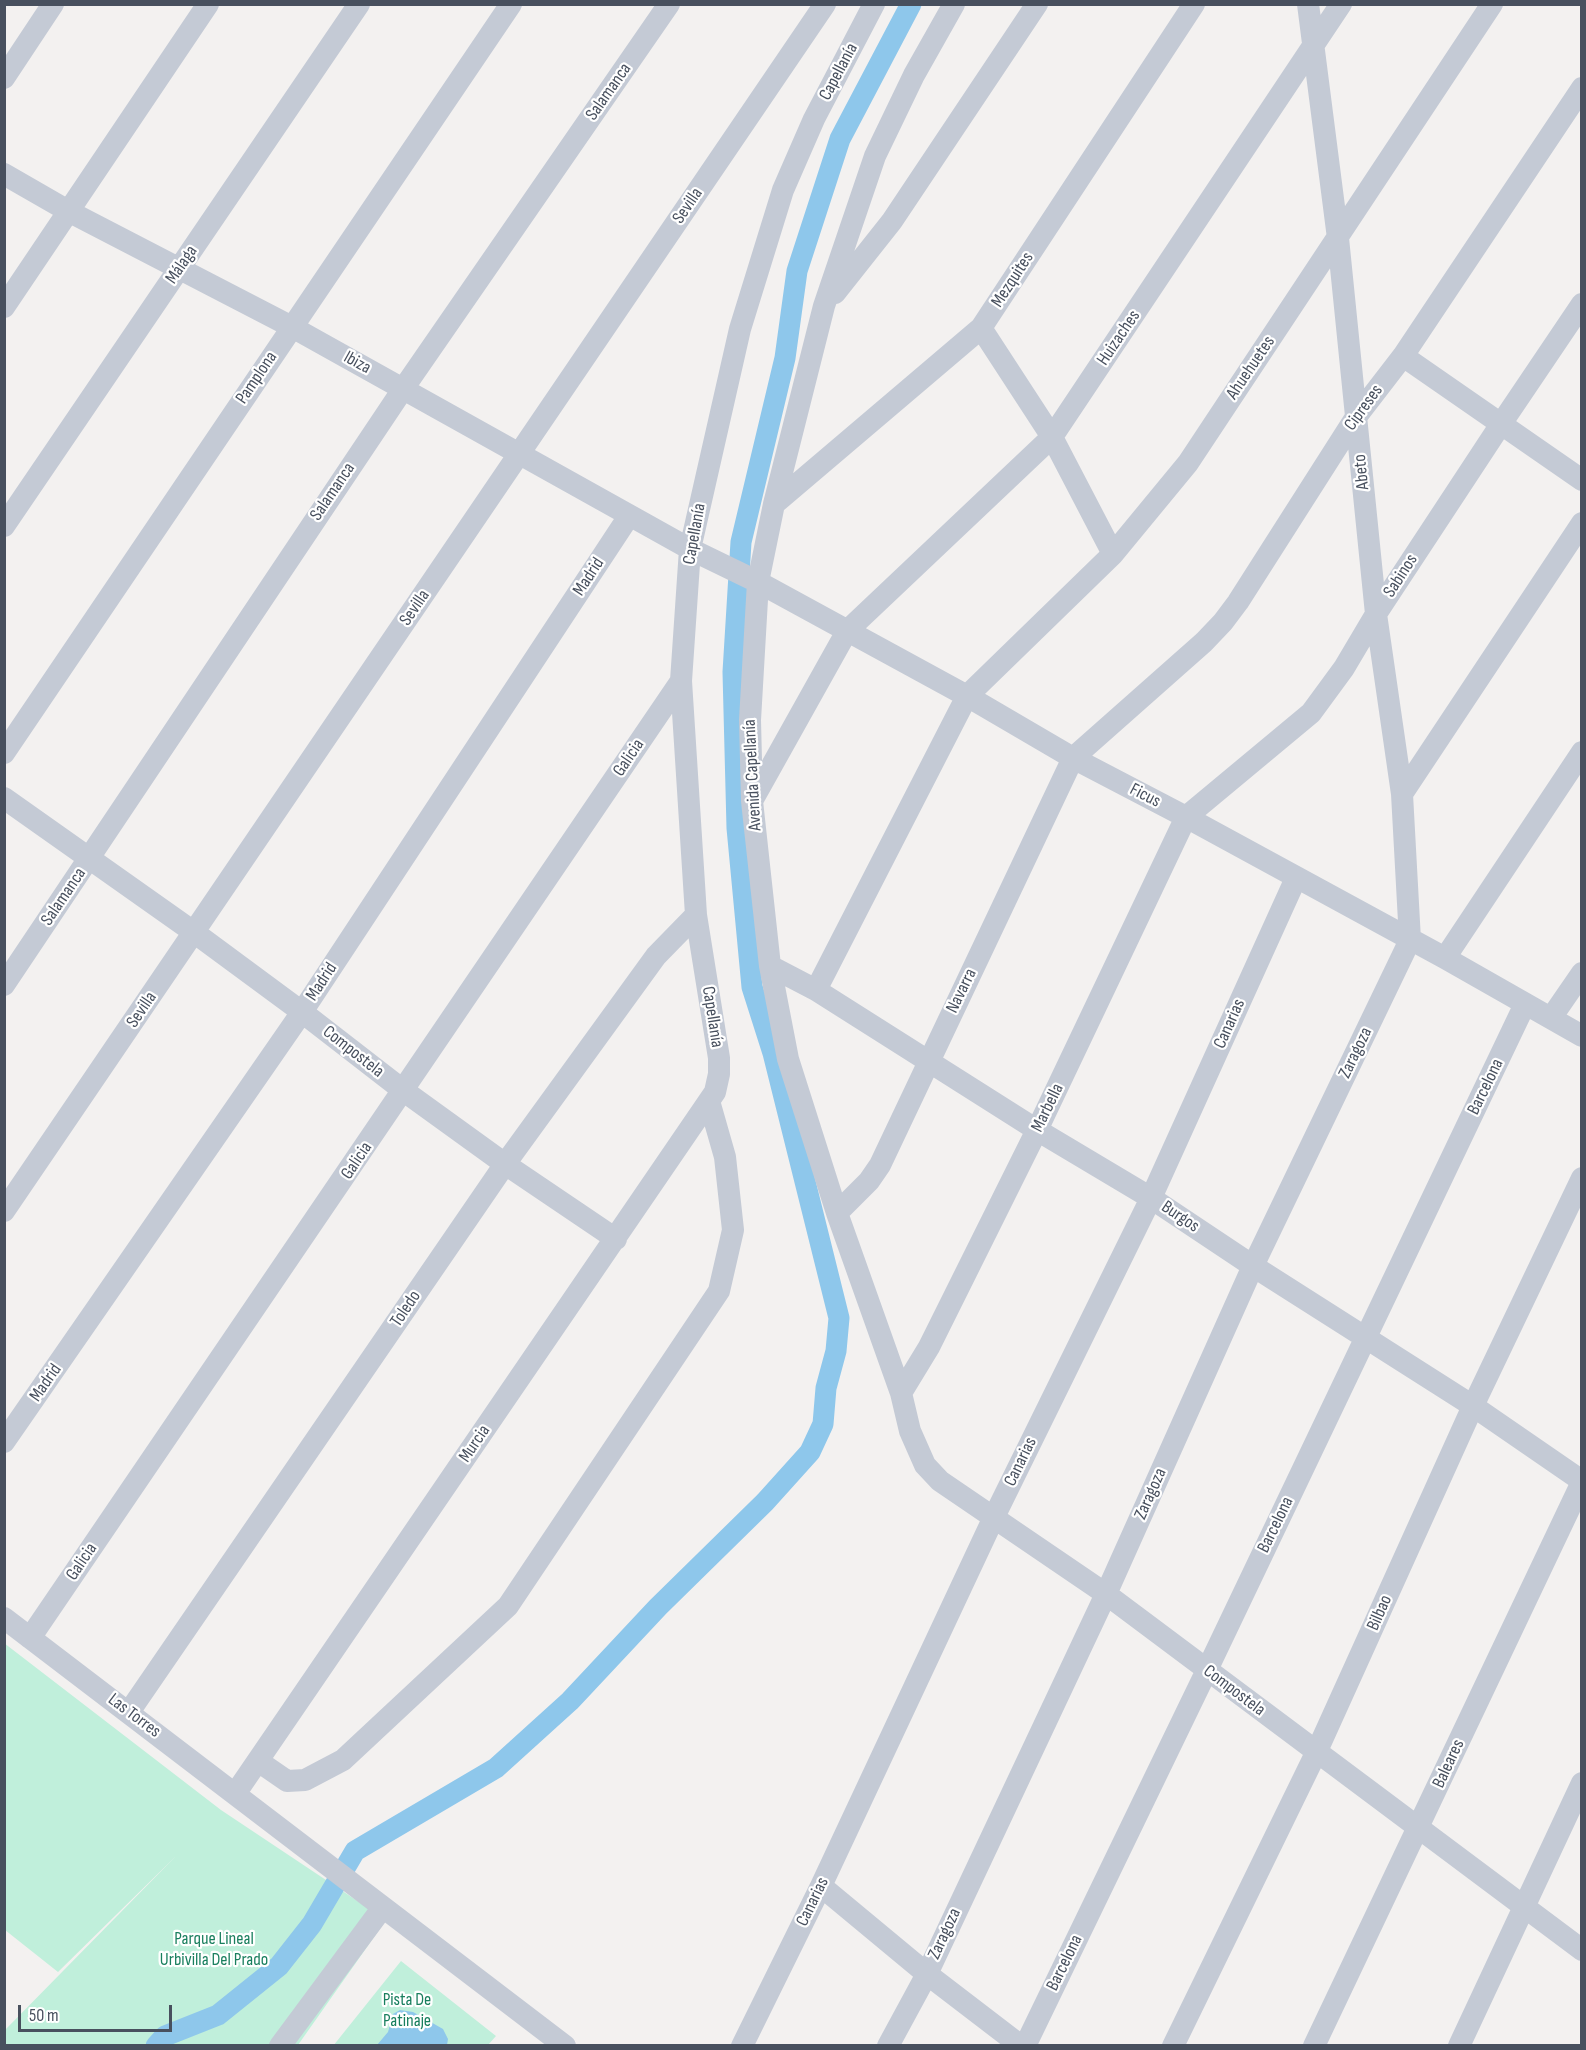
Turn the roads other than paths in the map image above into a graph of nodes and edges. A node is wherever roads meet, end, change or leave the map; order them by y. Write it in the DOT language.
graph roads {
  1 [pos="53,4"];
  2 [pos="208,4"];
  3 [pos="359,4"];
  4 [pos="511,4"];
  5 [pos="669,4"];
  6 [pos="825,4"];
  7 [pos="874,4"];
  8 [pos="954,4"];
  9 [pos="1037,4"];
  10 [pos="1194,4"];
  11 [pos="1308,4"];
  12 [pos="1341,4"];
  13 [pos="1491,4"];
  14 [pos="1314,45"];
  15 [pos="4,78"];
  16 [pos="1581,88"];
  17 [pos="4,174"];
  18 [pos="70,212"];
  19 [pos="1338,238"];
  20 [pos="179,269"];
  21 [pos="1581,304"];
  22 [pos="824,306"];
  23 [pos="4,307"];
  24 [pos="292,327"];
  25 [pos="981,328"];
  26 [pos="1403,356"];
  27 [pos="403,389"];
  28 [pos="1356,417"];
  29 [pos="1500,424"];
  30 [pos="1052,437"];
  31 [pos="518,454"];
  32 [pos="1581,480"];
  33 [pos="774,504"];
  34 [pos="629,516"];
  35 [pos="1581,523"];
  36 [pos="4,526"];
  37 [pos="698,554"];
  38 [pos="1113,554"];
  39 [pos="752,580"];
  40 [pos="1376,615"];
  41 [pos="847,631"];
  42 [pos="681,681"];
  43 [pos="967,696"];
  44 [pos="1581,752"];
  45 [pos="4,753"];
  46 [pos="1073,758"];
  47 [pos="1402,794"];
  48 [pos="4,798"];
  49 [pos="752,801"];
  50 [pos="1186,817"];
  51 [pos="90,858"];
  52 [pos="1296,878"];
  53 [pos="696,915"];
  54 [pos="195,933"];
  55 [pos="1410,940"];
  56 [pos="1445,958"];
  57 [pos="771,966"];
  58 [pos="1581,973"];
  59 [pos="4,985"];
  60 [pos="816,990"];
  61 [pos="1525,1004"];
  62 [pos="302,1012"];
  63 [pos="1551,1018"];
  64 [pos="1581,1036"];
  65 [pos="928,1060"];
  66 [pos="404,1091"];
  67 [pos="712,1097"];
  68 [pos="1038,1130"];
  69 [pos="505,1164"];
  70 [pos="1581,1178"];
  71 [pos="1151,1198"];
  72 [pos="4,1212"];
  73 [pos="837,1213"];
  74 [pos="616,1239"];
  75 [pos="1253,1266"];
  76 [pos="1366,1337"];
  77 [pos="901,1393"];
  78 [pos="1473,1406"];
  79 [pos="4,1442"];
  80 [pos="1581,1481"];
  81 [pos="994,1517"];
  82 [pos="1106,1594"];
  83 [pos="4,1618"];
  84 [pos="30,1638"];
  85 [pos="1207,1670"];
  86 [pos="129,1712"];
  87 [pos="1316,1753"];
  88 [pos="258,1761"];
  89 [pos="1581,1783"];
  90 [pos="235,1794"];
  91 [pos="1419,1828"];
  92 [pos="820,1886"];
  93 [pos="383,1907"];
  94 [pos="1524,1907"];
  95 [pos="1581,1950"];
  96 [pos="927,1974"];
  97 [pos="280,2046"];
  98 [pos="565,2046"];
  99 [pos="742,2046"];
  100 [pos="888,2046"];
  101 [pos="1023,2046"];
  102 [pos="1173,2046"];
  103 [pos="1314,2046"];
  104 [pos="1459,2046"];
  1 -- 15 [label="street"];
  2 -- 18 [label="street"];
  3 -- 20 [label="street, Málaga"];
  4 -- 24 [label="street, Pamplona"];
  5 -- 27 [label="street, Salamanca"];
  6 -- 31 [label="street, Sevilla"];
  7 -- 37 [label="street, Capellanía"];
  8 -- 22 [label="street"];
  9 -- 22 [label="street"];
  10 -- 25 [label="street, Mezquites"];
  11 -- 14 [label="street, Abeto"];
  12 -- 14 [label="street, Huizaches"];
  13 -- 19 [label="street, Ahuehuetes"];
  14 -- 19 [label="street, Abeto"];
  14 -- 30 [label="street, Huizaches"];
  16 -- 26 [label="street, Cipreses"];
  17 -- 18 [label="street, Ibiza"];
  18 -- 20 [label="street, Ibiza"];
  18 -- 23 [label="street"];
  19 -- 28 [label="street, Abeto"];
  19 -- 38 [label="street, Ahuehuetes"];
  20 -- 24 [label="street, Ibiza"];
  20 -- 36 [label="street, Málaga"];
  21 -- 29 [label="street, Sabinos"];
  22 -- 33 [label="street"];
  24 -- 27 [label="street, Ibiza"];
  24 -- 45 [label="street, Pamplona"];
  25 -- 30 [label="street"];
  25 -- 33 [label="street, Mezquites"];
  26 -- 28 [label="street, Cipreses"];
  26 -- 29 [label="street"];
  27 -- 31 [label="street, Ibiza"];
  27 -- 51 [label="street, Salamanca"];
  28 -- 40 [label="street, Abeto"];
  28 -- 46 [label="street, Cipreses"];
  29 -- 32 [label="street"];
  29 -- 40 [label="street, Sabinos"];
  30 -- 38 [label="street"];
  30 -- 41 [label="street, Huizaches"];
  31 -- 34 [label="street, Ibiza"];
  31 -- 54 [label="street, Sevilla"];
  33 -- 39 [label="street"];
  34 -- 37 [label="street, Ibiza"];
  34 -- 62 [label="street, Madrid"];
  35 -- 47 [label="street"];
  37 -- 39 [label="street, Ficus"];
  37 -- 42 [label="street, Capellanía"];
  38 -- 43 [label="street, Ahuehuetes"];
  39 -- 41 [label="street, Ficus"];
  39 -- 49 [label="street, Avenida Capellanía"];
  40 -- 47 [label="street, Abeto"];
  40 -- 50 [label="street, Sabinos"];
  41 -- 43 [label="street, Ficus"];
  41 -- 49 [label="street, Huizaches"];
  42 -- 53 [label="street, Capellanía"];
  42 -- 66 [label="street, Galicia"];
  43 -- 46 [label="street, Ficus"];
  43 -- 60 [label="street, Ahuehuetes"];
  44 -- 56 [label="street"];
  46 -- 50 [label="street, Ficus"];
  46 -- 65 [label="street, Navarra"];
  47 -- 55 [label="street, Abeto"];
  48 -- 51 [label="street, Compostela"];
  49 -- 57 [label="street, Avenida Capellanía"];
  50 -- 52 [label="street, Ficus"];
  50 -- 68 [label="street, Marbella"];
  51 -- 54 [label="street, Compostela"];
  51 -- 59 [label="street, Salamanca"];
  52 -- 55 [label="street, Ficus"];
  52 -- 71 [label="street, Canarias"];
  53 -- 67 [label="street, Capellanía"];
  53 -- 69 [label="street, Toledo"];
  54 -- 62 [label="street, Compostela"];
  54 -- 72 [label="street, Sevilla"];
  55 -- 56 [label="street, Ficus"];
  55 -- 75 [label="street, Zaragoza"];
  56 -- 61 [label="street, Ficus"];
  57 -- 60 [label="street, Burgos"];
  57 -- 73 [label="street"];
  58 -- 63 [label="street"];
  60 -- 65 [label="street, Burgos"];
  61 -- 63 [label="street, Ficus"];
  61 -- 76 [label="street, Barcelona"];
  62 -- 66 [label="street, Compostela"];
  62 -- 79 [label="street, Madrid"];
  63 -- 64 [label="street, Ficus"];
  65 -- 68 [label="street, Burgos"];
  65 -- 73 [label="street, Navarra"];
  66 -- 69 [label="street, Compostela"];
  66 -- 84 [label="street, Galicia"];
  67 -- 74 [label="street, Murcia"];
  67 -- 88 [label="street"];
  68 -- 71 [label="street, Burgos"];
  68 -- 77 [label="street, Marbella"];
  69 -- 74 [label="street, Compostela"];
  69 -- 86 [label="street, Toledo"];
  70 -- 78 [label="street, Bilbao"];
  71 -- 75 [label="street, Burgos"];
  71 -- 81 [label="street, Canarias"];
  73 -- 77 [label="street"];
  74 -- 88 [label="street, Murcia"];
  75 -- 76 [label="street, Burgos"];
  75 -- 82 [label="street, Zaragoza"];
  76 -- 78 [label="street, Burgos"];
  76 -- 85 [label="street, Barcelona"];
  77 -- 81 [label="street, Compostela"];
  78 -- 80 [label="street, Burgos"];
  78 -- 87 [label="street, Bilbao"];
  80 -- 91 [label="street, Baleares"];
  81 -- 82 [label="street, Compostela"];
  81 -- 92 [label="street, Canarias"];
  82 -- 85 [label="street, Compostela"];
  82 -- 96 [label="street, Zaragoza"];
  83 -- 84 [label="street, Las Torres"];
  84 -- 86 [label="street, Las Torres"];
  85 -- 87 [label="street, Compostela"];
  85 -- 101 [label="street, Barcelona"];
  86 -- 90 [label="street, Las Torres"];
  87 -- 91 [label="street, Compostela"];
  87 -- 102 [label="street, Bilbao"];
  88 -- 90 [label="street, Murcia"];
  89 -- 94 [label="street"];
  90 -- 93 [label="street, Las Torres"];
  91 -- 94 [label="street, Compostela"];
  91 -- 103 [label="street, Baleares"];
  92 -- 96 [label="street"];
  92 -- 99 [label="street, Canarias"];
  93 -- 97 [label="street"];
  93 -- 98 [label="street"];
  94 -- 95 [label="street, Compostela"];
  94 -- 104 [label="street"];
  96 -- 100 [label="street, Zaragoza"];
  96 -- 101 [label="street"];
}
